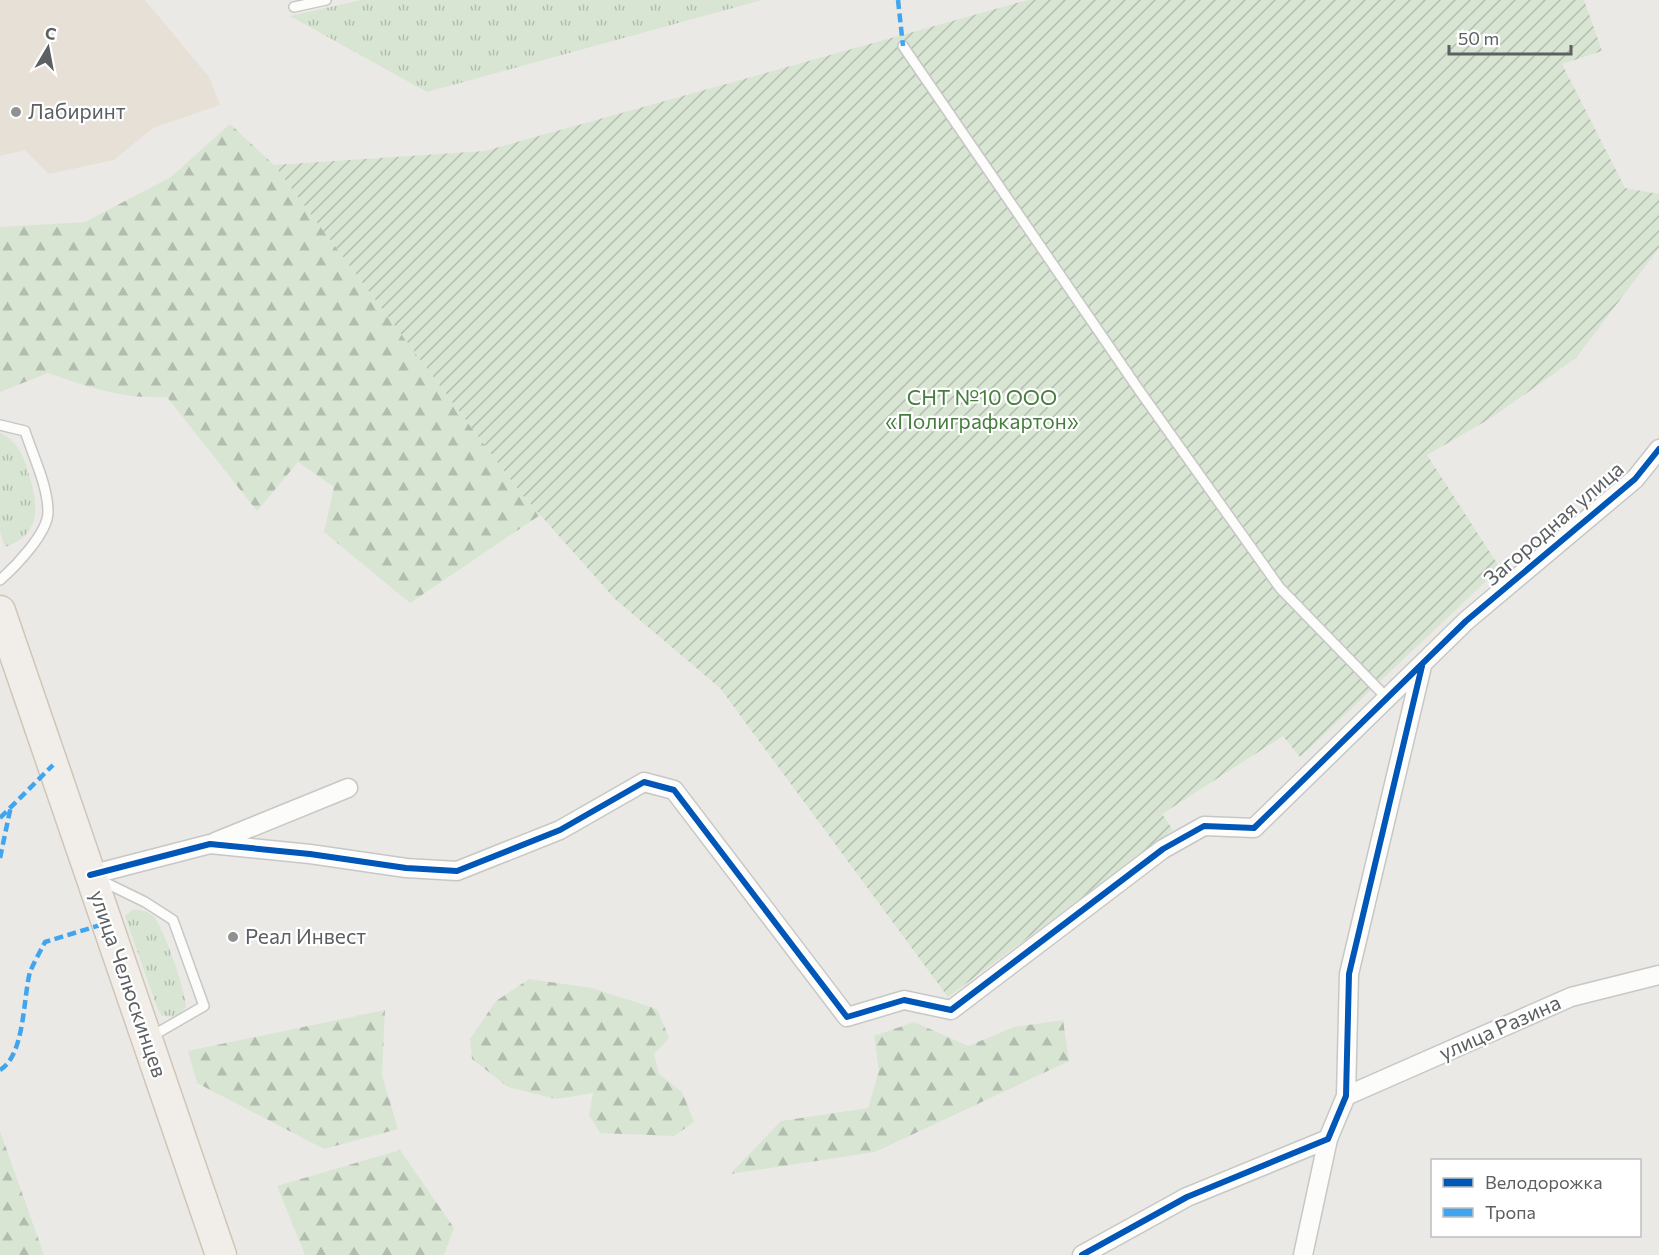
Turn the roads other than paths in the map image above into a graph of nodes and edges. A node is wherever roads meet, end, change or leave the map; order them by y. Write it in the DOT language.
graph roads {
  1 [pos="326,0"];
  2 [pos="294,7"];
  3 [pos="903,46"];
  4 [pos="0,425"];
  5 [pos="1659,449"];
  6 [pos="0,580"];
  7 [pos="0,611"];
  8 [pos="1422,666"];
  9 [pos="1386,697"];
  10 [pos="348,788"];
  11 [pos="210,844"];
  12 [pos="90,875"];
  13 [pos="1659,975"];
  14 [pos="147,1039"];
  15 [pos="1347,1096"];
  16 [pos="1328,1139"];
  17 [pos="221,1255"];
  18 [pos="1082,1255"];
  19 [pos="1304,1255"];
  1 -- 2 [label="lane"];
  3 -- 9 [label="lane"];
  4 -- 6 [label="lane"];
  5 -- 8 [label="street, Загородная улица"];
  7 -- 12 [label="main road, улица Челюскинцев"];
  8 -- 9 [label="street, Загородная улица"];
  8 -- 15 [label="street"];
  9 -- 11 [label="street, Загородная улица"];
  10 -- 11 [label="street"];
  11 -- 12 [label="street"];
  12 -- 14 [label="main road, улица Челюскинцев"];
  12 -- 14 [label="lane"];
  13 -- 15 [label="street, улица Разина"];
  14 -- 17 [label="main road, улица Челюскинцев"];
  15 -- 16 [label="street"];
  16 -- 18 [label="street"];
  16 -- 19 [label="street"];
}
